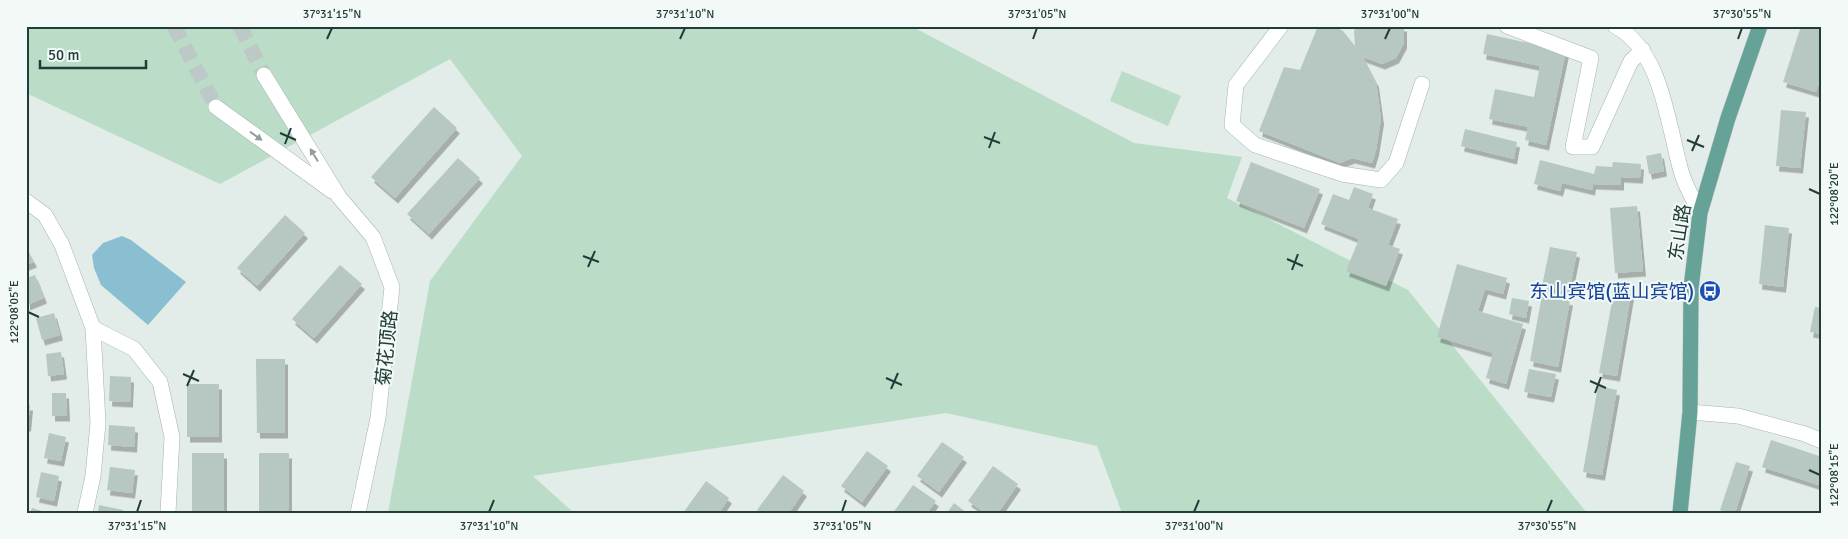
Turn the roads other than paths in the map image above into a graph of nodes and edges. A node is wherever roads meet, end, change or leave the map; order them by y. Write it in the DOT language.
graph roads {
  1 [pos="1281,26"];
  2 [pos="1507,26"];
  3 [pos="1615,26"];
  4 [pos="1760,26"];
  5 [pos="1643,50"];
  6 [pos="264,75"];
  7 [pos="1422,84"];
  8 [pos="216,107"];
  9 [pos="339,197"];
  10 [pos="26,201"];
  11 [pos="1700,213"];
  12 [pos="93,328"];
  13 [pos="1690,412"];
  14 [pos="1822,441"];
  15 [pos="85,513"];
  16 [pos="168,513"];
  17 [pos="358,513"];
  18 [pos="1680,513"];
  1 -- 7 [label="street"];
  2 -- 5 [label="street"];
  3 -- 5 [label="street"];
  4 -- 11 [label="main road, 东山路"];
  5 -- 11 [label="street"];
  9 -- 6 [label="street, 菊花顶路, one-way"];
  8 -- 9 [label="street, 菊花顶路, one-way"];
  9 -- 17 [label="street, 菊花顶路"];
  10 -- 12 [label="street"];
  11 -- 13 [label="main road, 东山路"];
  12 -- 15 [label="street"];
  12 -- 16 [label="street"];
  13 -- 14 [label="street"];
  13 -- 18 [label="main road, 东山路"];
}
